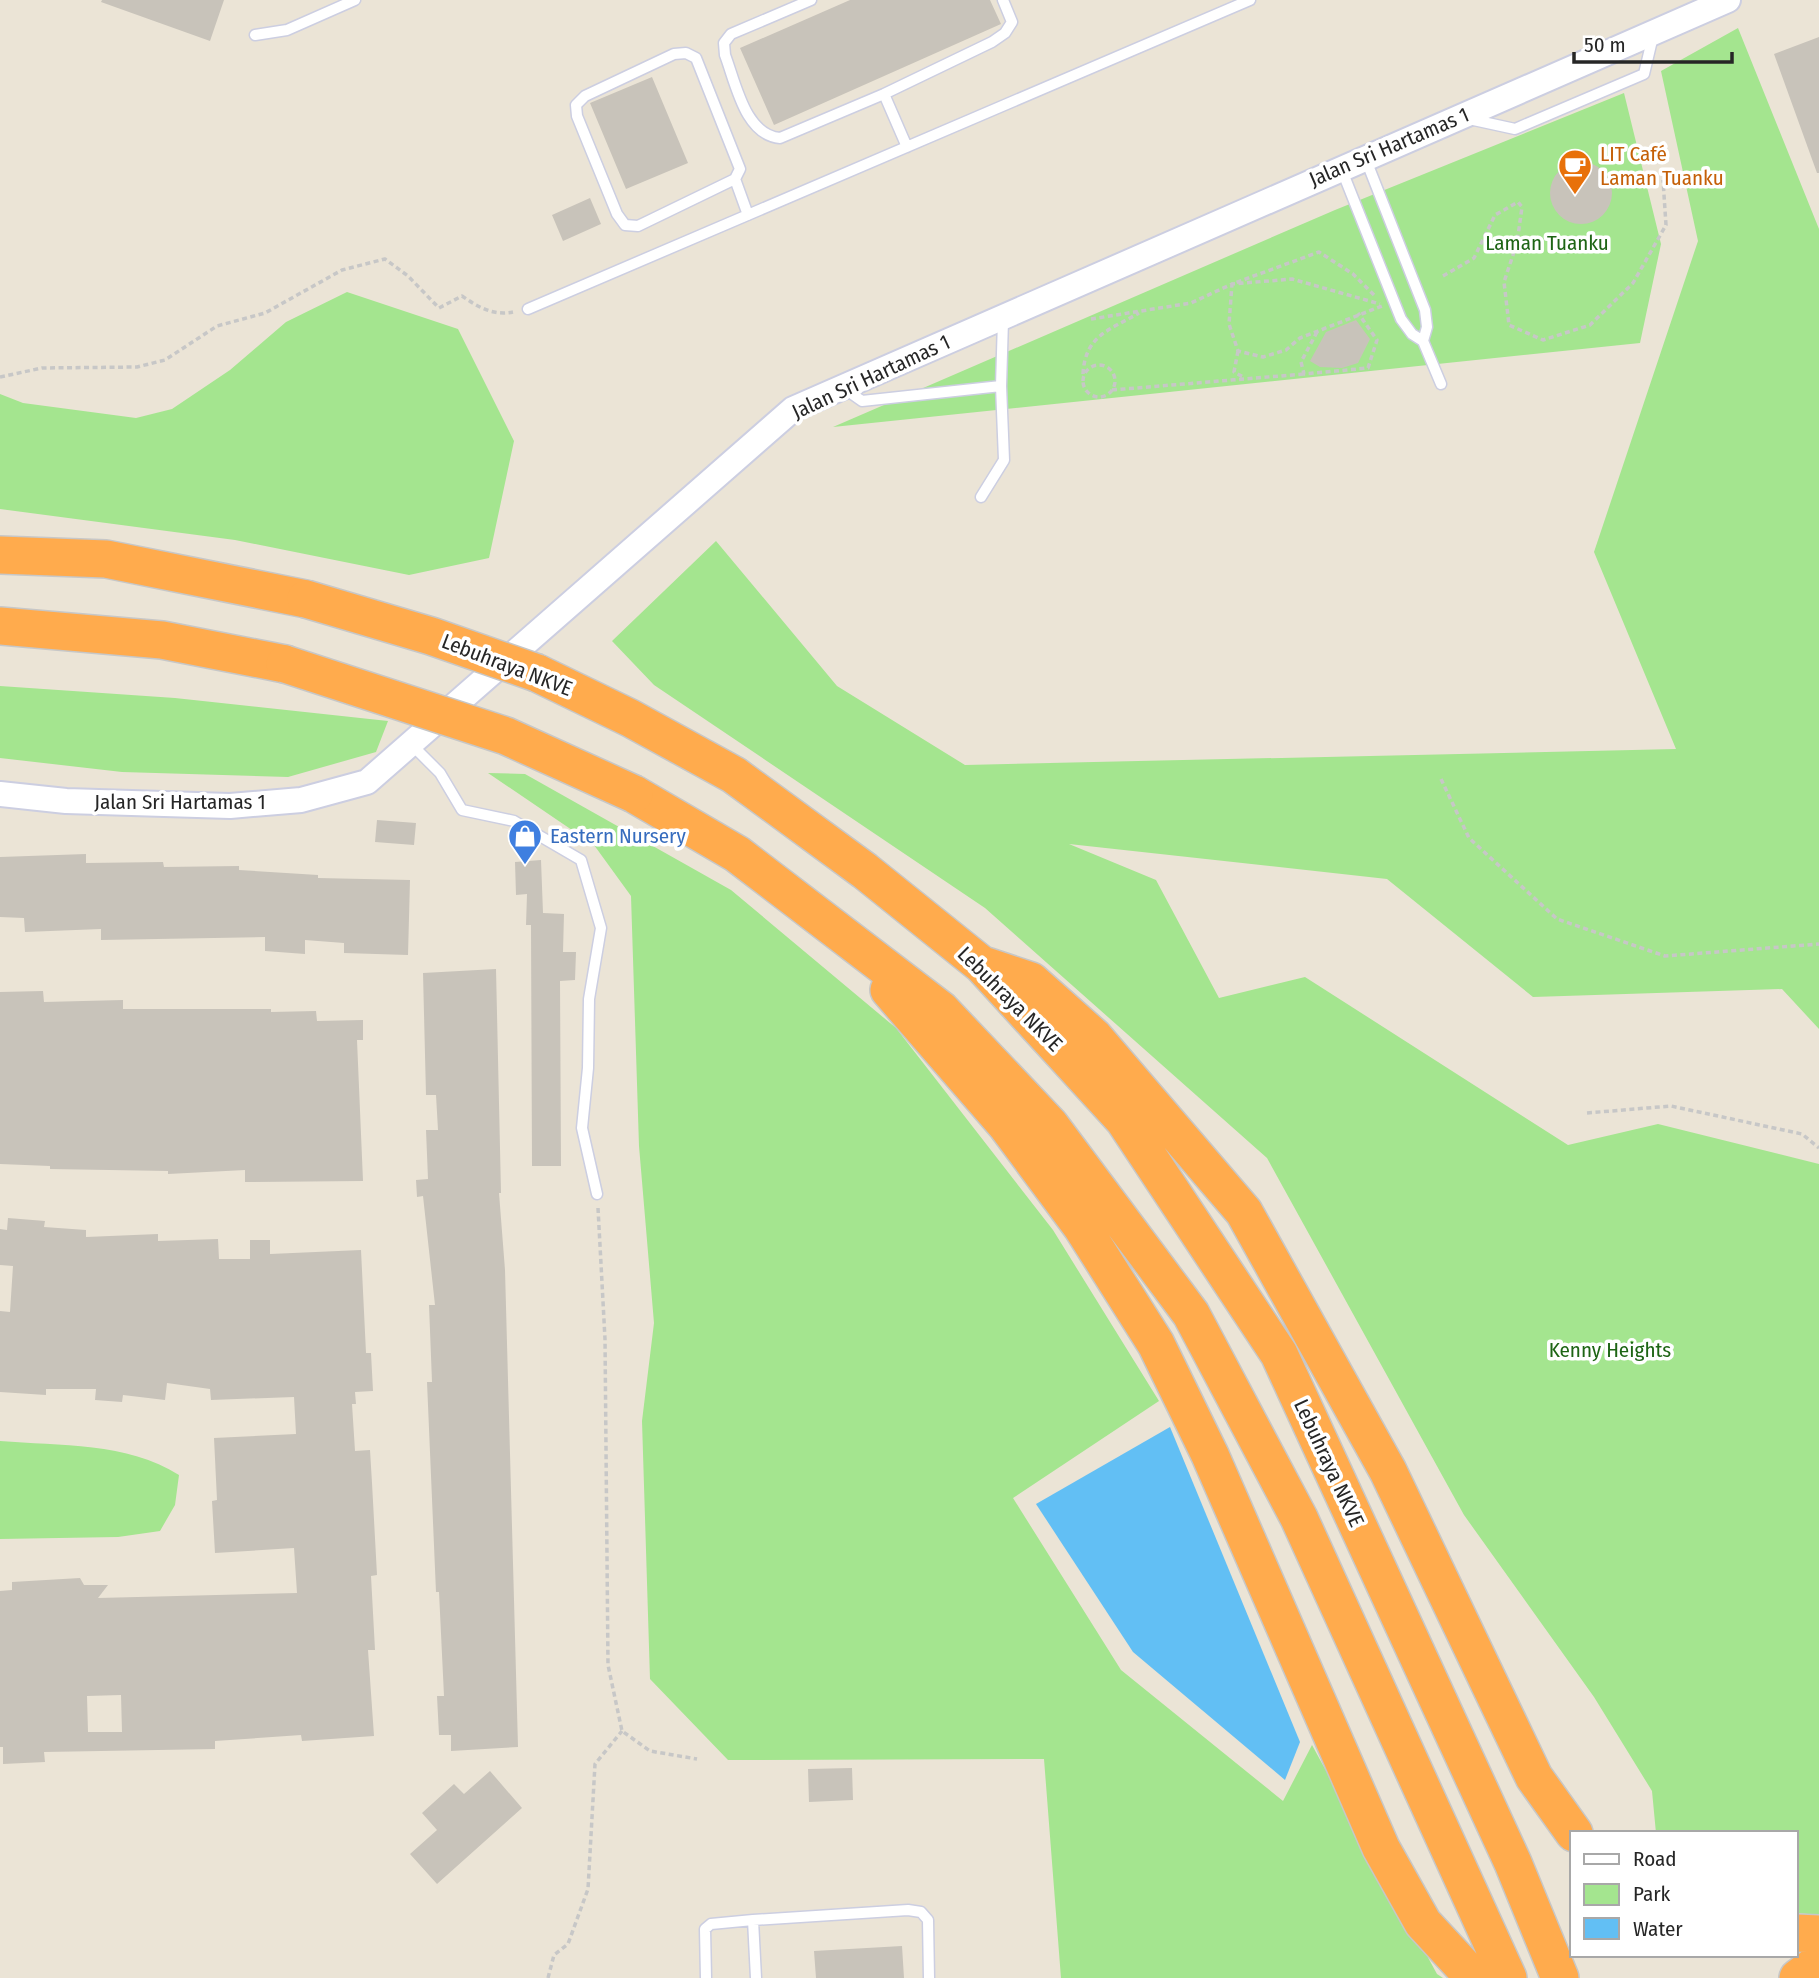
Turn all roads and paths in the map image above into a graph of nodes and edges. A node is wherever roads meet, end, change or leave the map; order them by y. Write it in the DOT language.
graph roads {
  1 [pos="355,0"];
  2 [pos="811,0"];
  3 [pos="1003,0"];
  4 [pos="1250,0"];
  5 [pos="1728,0"];
  6 [pos="1654,32"];
  7 [pos="255,35"];
  8 [pos="884,94"];
  9 [pos="1459,117"];
  10 [pos="907,147"];
  11 [pos="1365,158"];
  12 [pos="1340,168"];
  13 [pos="735,179"];
  14 [pos="1663,180"];
  15 [pos="748,215"];
  16 [pos="1443,276"];
  17 [pos="1232,284"];
  18 [pos="1384,305"];
  19 [pos="528,309"];
  20 [pos="1141,312"];
  21 [pos="1358,313"];
  22 [pos="1003,316"];
  23 [pos="1091,319"];
  24 [pos="1317,332"];
  25 [pos="1423,341"];
  26 [pos="1238,351"];
  27 [pos="1304,374"];
  28 [pos="0,377"];
  29 [pos="1083,378"];
  30 [pos="1247,379"];
  31 [pos="1441,384"];
  32 [pos="1001,386"];
  33 [pos="842,387"];
  34 [pos="1112,390"];
  35 [pos="981,497"];
  36 [pos="0,555"];
  37 [pos="0,626"];
  38 [pos="411,744"];
  39 [pos="1441,779"];
  40 [pos="0,794"];
  41 [pos="1819,944"];
  42 [pos="881,964"];
  43 [pos="982,965"];
  44 [pos="1587,1113"];
  45 [pos="1819,1148"];
  46 [pos="597,1194"];
  47 [pos="622,1731"];
  48 [pos="696,1759"];
  49 [pos="1573,1831"];
  50 [pos="753,1920"];
  51 [pos="1798,1933"];
  52 [pos="1819,1934"];
  53 [pos="1819,1962"];
  54 [pos="548,1978"];
  55 [pos="706,1978"];
  56 [pos="756,1978"];
  57 [pos="929,1978"];
  58 [pos="1474,1978"];
  59 [pos="1508,1978"];
  60 [pos="1560,1978"];
  61 [pos="1798,1978"];
  1 -- 7 [label="lane"];
  2 -- 8 [label="lane"];
  3 -- 8 [label="lane"];
  4 -- 10 [label="lane"];
  5 -- 6 [label="street, Jalan Sri Hartamas 1"];
  6 -- 9 [label="street, Jalan Sri Hartamas 1"];
  6 -- 9 [label="lane"];
  8 -- 10 [label="lane"];
  9 -- 11 [label="street, Jalan Sri Hartamas 1"];
  10 -- 15 [label="lane"];
  11 -- 12 [label="street, Jalan Sri Hartamas 1"];
  11 -- 25 [label="lane"];
  12 -- 22 [label="street, Jalan Sri Hartamas 1"];
  12 -- 25 [label="lane"];
  13 -- 13 [label="lane"];
  13 -- 15 [label="lane"];
  14 -- 16 [label="path"];
  15 -- 19 [label="lane"];
  17 -- 18 [label="path"];
  17 -- 18 [label="path"];
  17 -- 20 [label="path"];
  17 -- 26 [label="path"];
  18 -- 21 [label="path"];
  19 -- 28 [label="path"];
  20 -- 23 [label="path"];
  20 -- 29 [label="path"];
  21 -- 24 [label="path"];
  21 -- 27 [label="path"];
  22 -- 32 [label="lane"];
  22 -- 33 [label="street, Jalan Sri Hartamas 1"];
  24 -- 26 [label="path"];
  24 -- 27 [label="path"];
  25 -- 31 [label="lane"];
  26 -- 30 [label="path"];
  27 -- 30 [label="path"];
  29 -- 34 [label="path"];
  29 -- 34 [label="path"];
  30 -- 34 [label="path"];
  32 -- 33 [label="lane"];
  32 -- 35 [label="lane"];
  33 -- 38 [label="street, Jalan Sri Hartamas 1"];
  36 -- 43 [label="highway, Lebuhraya NKVE, bridge"];
  37 -- 42 [label="highway, bridge"];
  38 -- 40 [label="street, Jalan Sri Hartamas 1"];
  38 -- 46 [label="lane"];
  39 -- 41 [label="path"];
  42 -- 58 [label="highway"];
  42 -- 59 [label="highway"];
  43 -- 49 [label="highway"];
  43 -- 60 [label="highway, Lebuhraya NKVE"];
  44 -- 45 [label="path"];
  46 -- 47 [label="path"];
  47 -- 48 [label="path"];
  47 -- 54 [label="path"];
  50 -- 55 [label="lane"];
  50 -- 56 [label="lane"];
  50 -- 57 [label="lane"];
  51 -- 52 [label="highway"];
  53 -- 61 [label="highway"];
}
